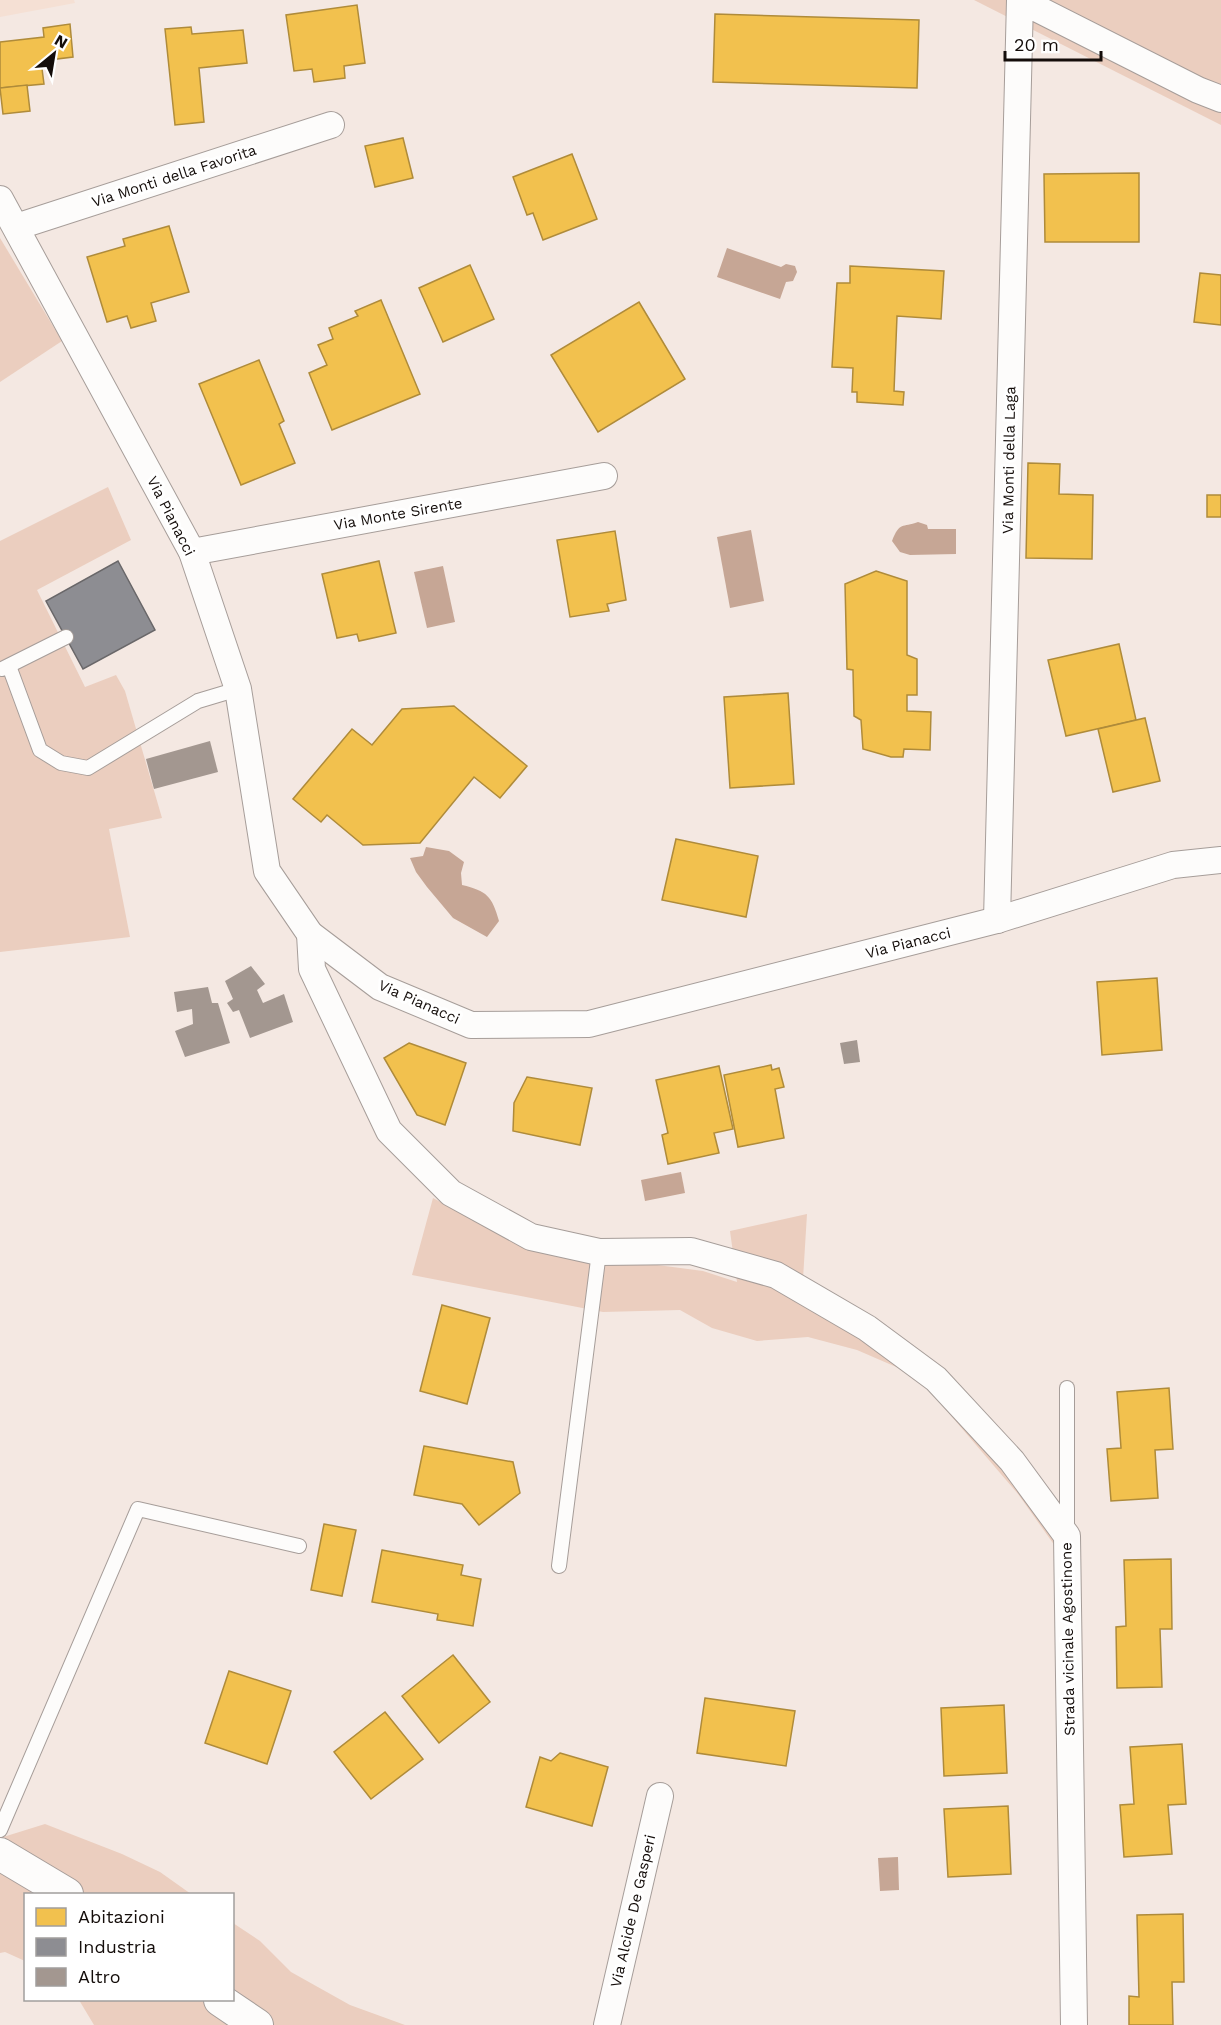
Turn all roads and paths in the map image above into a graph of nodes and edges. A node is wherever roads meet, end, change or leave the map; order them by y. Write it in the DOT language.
graph roads {
  1 [pos="1020,0"];
  2 [pos="1221,99"];
  3 [pos="331,125"];
  4 [pos="0,199"];
  5 [pos="16,227"];
  6 [pos="604,476"];
  7 [pos="192,552"];
  8 [pos="66,638"];
  9 [pos="4,668"];
  10 [pos="238,689"];
  11 [pos="1221,860"];
  12 [pos="997,920"];
  13 [pos="310,934"];
  14 [pos="599,1252"];
  15 [pos="1067,1388"];
  16 [pos="1067,1536"];
  17 [pos="298,1546"];
  18 [pos="559,1566"];
  19 [pos="660,1796"];
  20 [pos="0,1830"];
  21 [pos="0,1854"];
  22 [pos="65,1893"];
  23 [pos="221,2001"];
  24 [pos="257,2025"];
  25 [pos="607,2025"];
  26 [pos="1074,2025"];
  1 -- 2 [label="street"];
  1 -- 12 [label="street, Via Monti della Laga"];
  3 -- 5 [label="street, Via Monti della Favorita"];
  4 -- 5 [label="street, Via Pianacci"];
  5 -- 7 [label="street, Via Pianacci"];
  6 -- 7 [label="street, Via Monte Sirente"];
  7 -- 10 [label="street, Via Pianacci"];
  8 -- 9 [label="lane"];
  9 -- 10 [label="lane"];
  10 -- 13 [label="street, Via Pianacci"];
  11 -- 12 [label="street, Via Pianacci"];
  12 -- 13 [label="street, Via Pianacci"];
  13 -- 14 [label="street, Strada vicinale Agostinone"];
  14 -- 16 [label="street, Strada vicinale Agostinone"];
  14 -- 18 [label="lane"];
  15 -- 16 [label="lane"];
  16 -- 26 [label="street, Strada vicinale Agostinone"];
  17 -- 20 [label="lane"];
  19 -- 25 [label="street, Via Alcide De Gasperi"];
  21 -- 22 [label="street"];
  23 -- 24 [label="street"];
}
